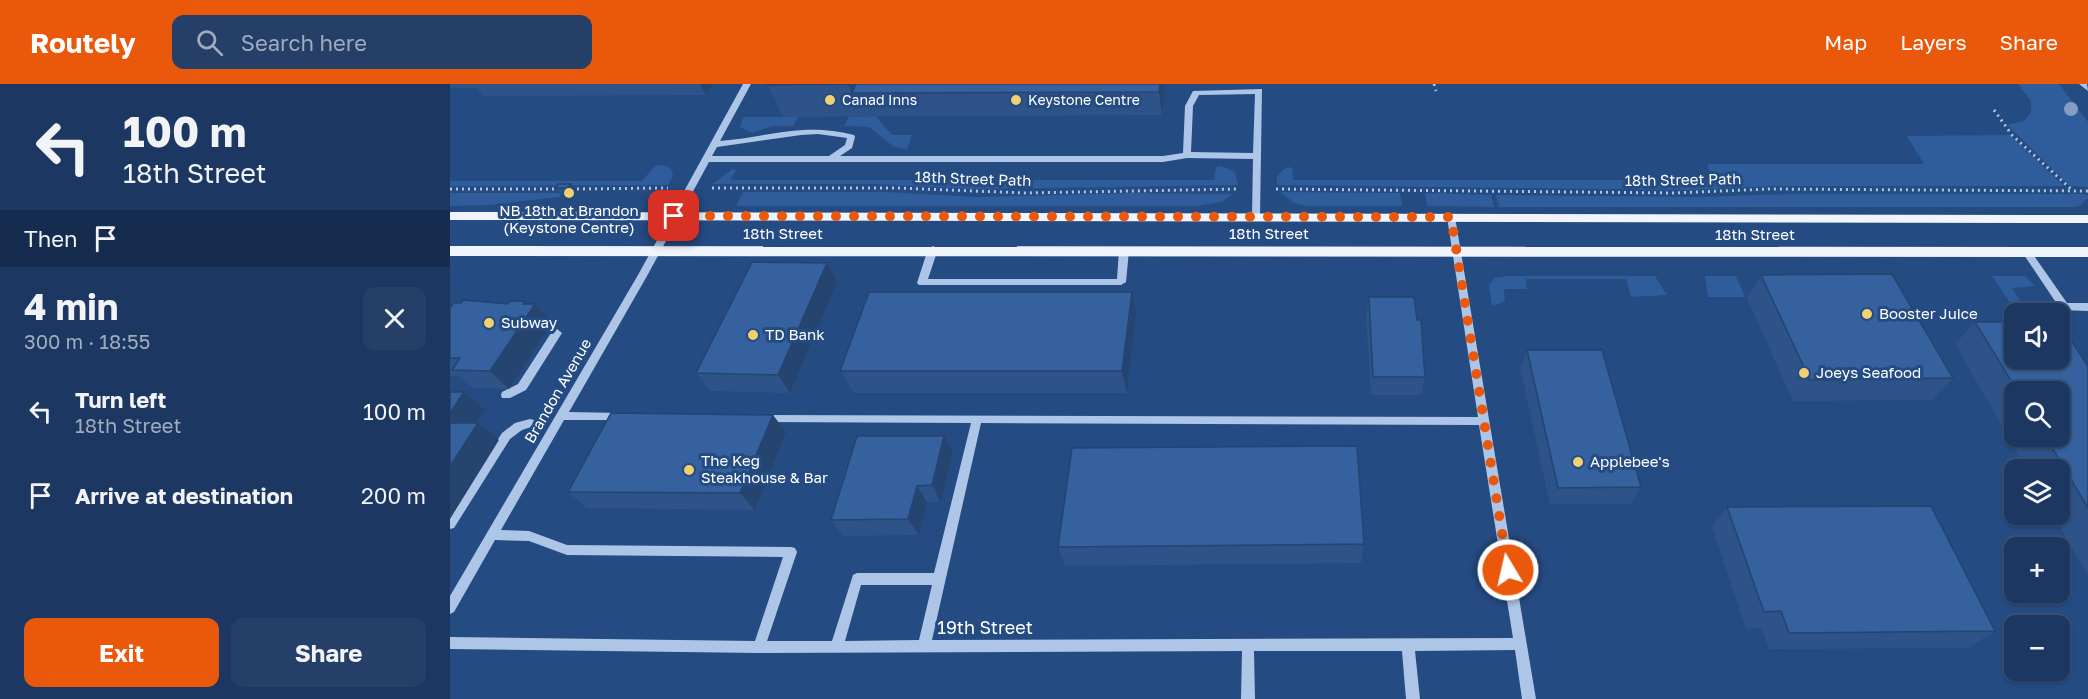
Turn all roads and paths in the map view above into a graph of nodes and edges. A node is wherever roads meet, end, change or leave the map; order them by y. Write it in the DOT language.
graph roads {
  1 [pos="747,84"];
  2 [pos="1434,84"];
  3 [pos="1436,91"];
  4 [pos="1994,110"];
  5 [pos="852,137"];
  6 [pos="714,144"];
  7 [pos="1187,155"];
  8 [pos="1258,156"];
  9 [pos="706,159"];
  10 [pos="832,159"];
  11 [pos="864,159"];
  12 [pos="666,188"];
  13 [pos="710,188"];
  14 [pos="450,189"];
  15 [pos="1236,189"];
  16 [pos="1278,189"];
  17 [pos="2071,190"];
  18 [pos="2088,191"];
  19 [pos="450,216"];
  20 [pos="674,216"];
  21 [pos="1256,216"];
  22 [pos="1451,217"];
  23 [pos="2088,217"];
  24 [pos="933,249"];
  25 [pos="656,250"];
  26 [pos="1125,250"];
  27 [pos="1456,250"];
  28 [pos="450,251"];
  29 [pos="2027,252"];
  30 [pos="2088,252"];
  31 [pos="2088,307"];
  32 [pos="558,333"];
  33 [pos="506,394"];
  34 [pos="561,416"];
  35 [pos="631,417"];
  36 [pos="750,418"];
  37 [pos="976,419"];
  38 [pos="1484,421"];
  39 [pos="530,423"];
  40 [pos="450,524"];
  41 [pos="492,535"];
  42 [pos="939,579"];
  43 [pos="450,608"];
  44 [pos="450,643"];
  45 [pos="1408,644"];
  46 [pos="1520,644"];
  47 [pos="1248,645"];
  48 [pos="837,646"];
  49 [pos="924,646"];
  50 [pos="759,647"];
  51 [pos="1248,699"];
  52 [pos="1413,699"];
  53 [pos="1529,699"];
  1 -- 6 [label="street, Brandon Avenue"];
  2 -- 3 [label="path"];
  4 -- 17 [label="path"];
  5 -- 6 [label="street"];
  5 -- 10 [label="street"];
  5 -- 11 [label="street"];
  6 -- 9 [label="street, Brandon Avenue"];
  7 -- 8 [label="street"];
  7 -- 8 [label="street"];
  7 -- 11 [label="street"];
  8 -- 21 [label="street"];
  9 -- 10 [label="street"];
  9 -- 20 [label="street, Brandon Avenue"];
  10 -- 11 [label="street"];
  12 -- 14 [label="path"];
  13 -- 15 [label="path, 18th Street Path"];
  16 -- 17 [label="path, 18th Street Path"];
  17 -- 18 [label="path, 18th Street Path"];
  19 -- 20 [label="main road, 18th Street"];
  20 -- 21 [label="main road, 18th Street"];
  20 -- 25 [label="street, Brandon Avenue"];
  21 -- 22 [label="main road, 18th Street"];
  22 -- 23 [label="main road, 18th Street"];
  22 -- 27 [label="street"];
  24 -- 25 [label="main road, 18th Street"];
  24 -- 26 [label="main road, 18th Street"];
  24 -- 26 [label="street"];
  25 -- 28 [label="main road, 18th Street"];
  25 -- 34 [label="street, Brandon Avenue"];
  26 -- 27 [label="main road, 18th Street"];
  27 -- 29 [label="main road, 18th Street"];
  27 -- 38 [label="street"];
  29 -- 30 [label="main road, 18th Street"];
  29 -- 31 [label="street"];
  32 -- 33 [label="street"];
  34 -- 35 [label="street"];
  34 -- 41 [label="street, Brandon Avenue"];
  36 -- 37 [label="street"];
  37 -- 38 [label="street"];
  37 -- 42 [label="street"];
  38 -- 46 [label="street"];
  39 -- 40 [label="street"];
  41 -- 43 [label="street, Brandon Avenue"];
  41 -- 50 [label="street"];
  42 -- 48 [label="street"];
  42 -- 49 [label="street"];
  44 -- 50 [label="street, 19th Street"];
  45 -- 46 [label="street, 19th Street"];
  45 -- 47 [label="street, 19th Street"];
  45 -- 52 [label="street"];
  46 -- 53 [label="street"];
  47 -- 49 [label="street, 19th Street"];
  47 -- 51 [label="street"];
  48 -- 49 [label="street, 19th Street"];
  48 -- 50 [label="street, 19th Street"];
}
